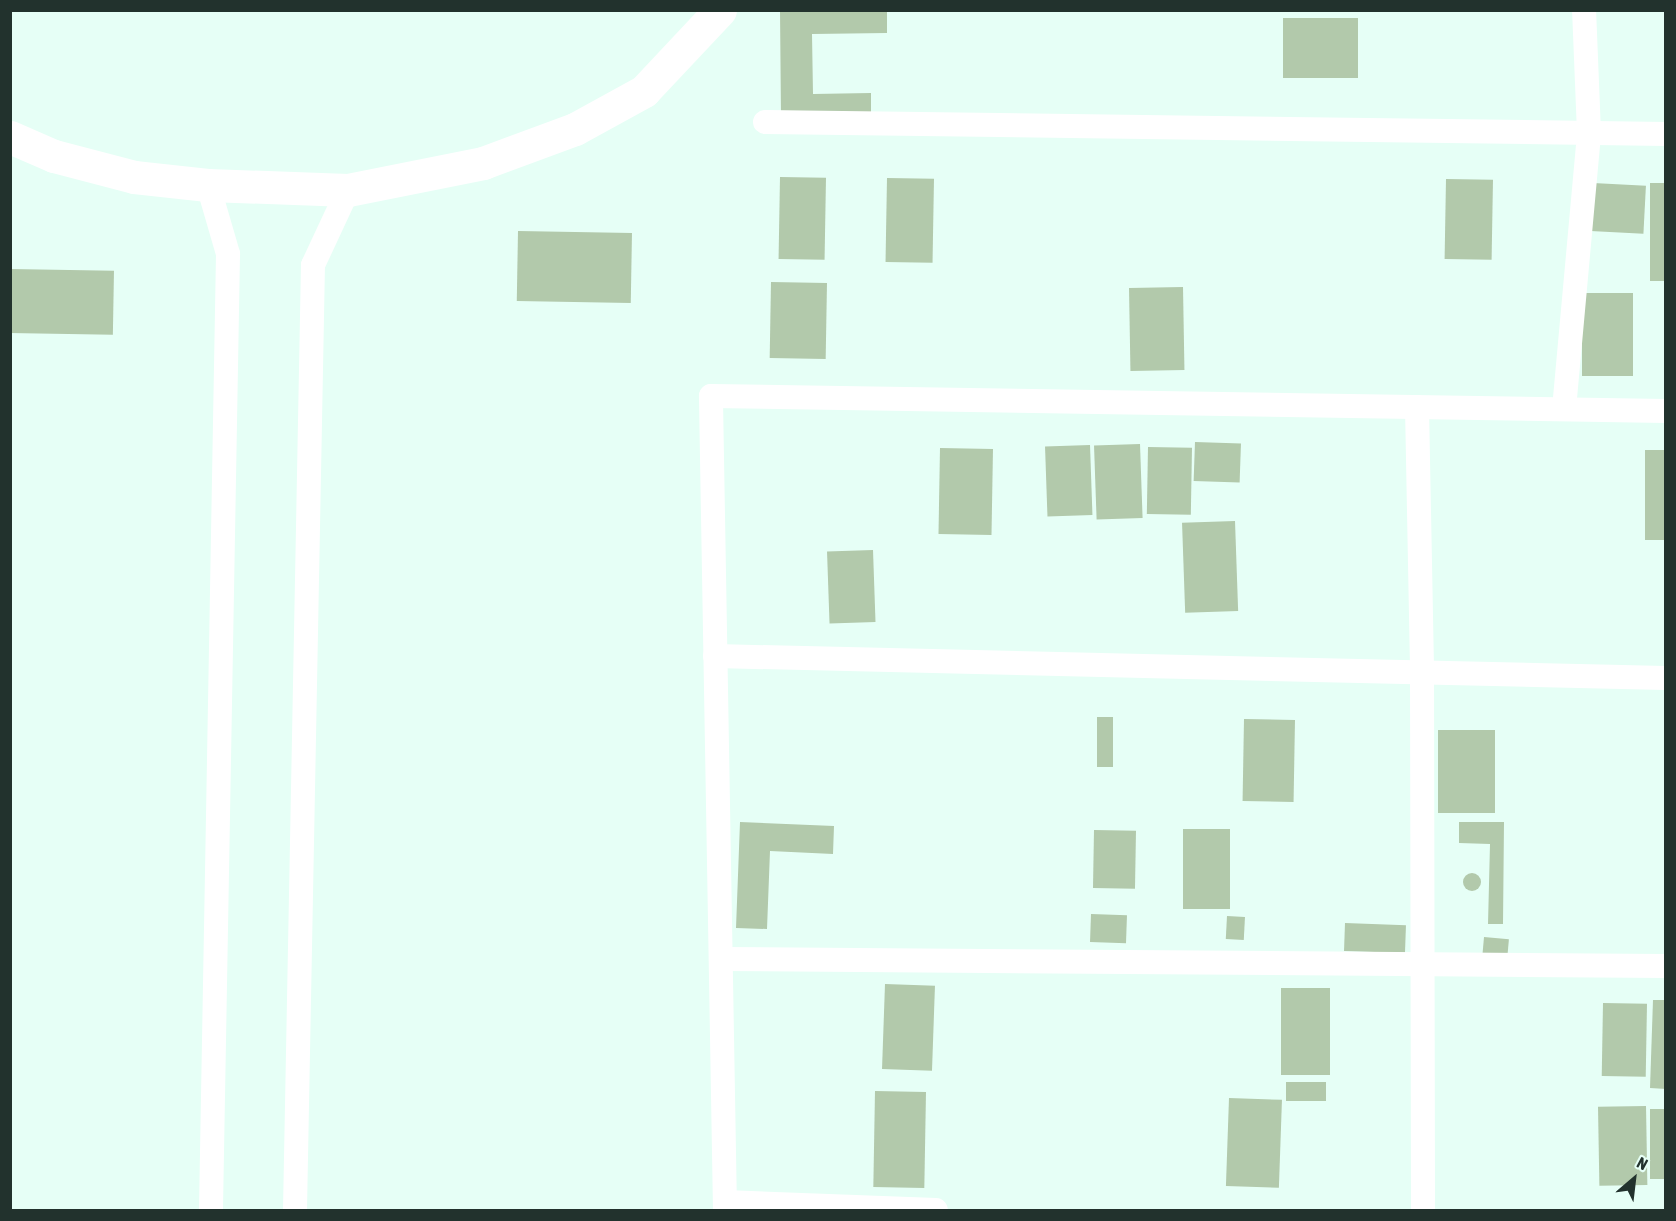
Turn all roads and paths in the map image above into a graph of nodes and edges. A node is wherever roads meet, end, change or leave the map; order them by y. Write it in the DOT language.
graph roads {
  1 [pos="720,10"];
  2 [pos="1584,10"];
  3 [pos="765,122"];
  4 [pos="1588,133"];
  5 [pos="1665,134"];
  6 [pos="10,137"];
  7 [pos="208,185"];
  8 [pos="348,190"];
  9 [pos="1417,407"];
  10 [pos="1564,409"];
  11 [pos="1665,411"];
  12 [pos="716,656"];
  13 [pos="1422,673"];
  14 [pos="1665,678"];
  15 [pos="721,958"];
  16 [pos="1420,964"];
  17 [pos="1665,966"];
  18 [pos="725,1206"];
  19 [pos="211,1210"];
  20 [pos="295,1210"];
  21 [pos="936,1210"];
  22 [pos="1423,1210"];
  1 -- 8 [label="street"];
  2 -- 4 [label="street"];
  3 -- 4 [label="street"];
  4 -- 5 [label="street"];
  4 -- 10 [label="street"];
  6 -- 7 [label="street"];
  7 -- 8 [label="street"];
  7 -- 19 [label="street"];
  8 -- 20 [label="street"];
  9 -- 10 [label="street"];
  9 -- 12 [label="street"];
  9 -- 13 [label="street"];
  10 -- 11 [label="street"];
  12 -- 13 [label="street"];
  12 -- 15 [label="street"];
  13 -- 14 [label="street"];
  13 -- 16 [label="street"];
  15 -- 16 [label="street"];
  15 -- 18 [label="street"];
  16 -- 17 [label="street"];
  16 -- 22 [label="street"];
  18 -- 21 [label="street"];
}
